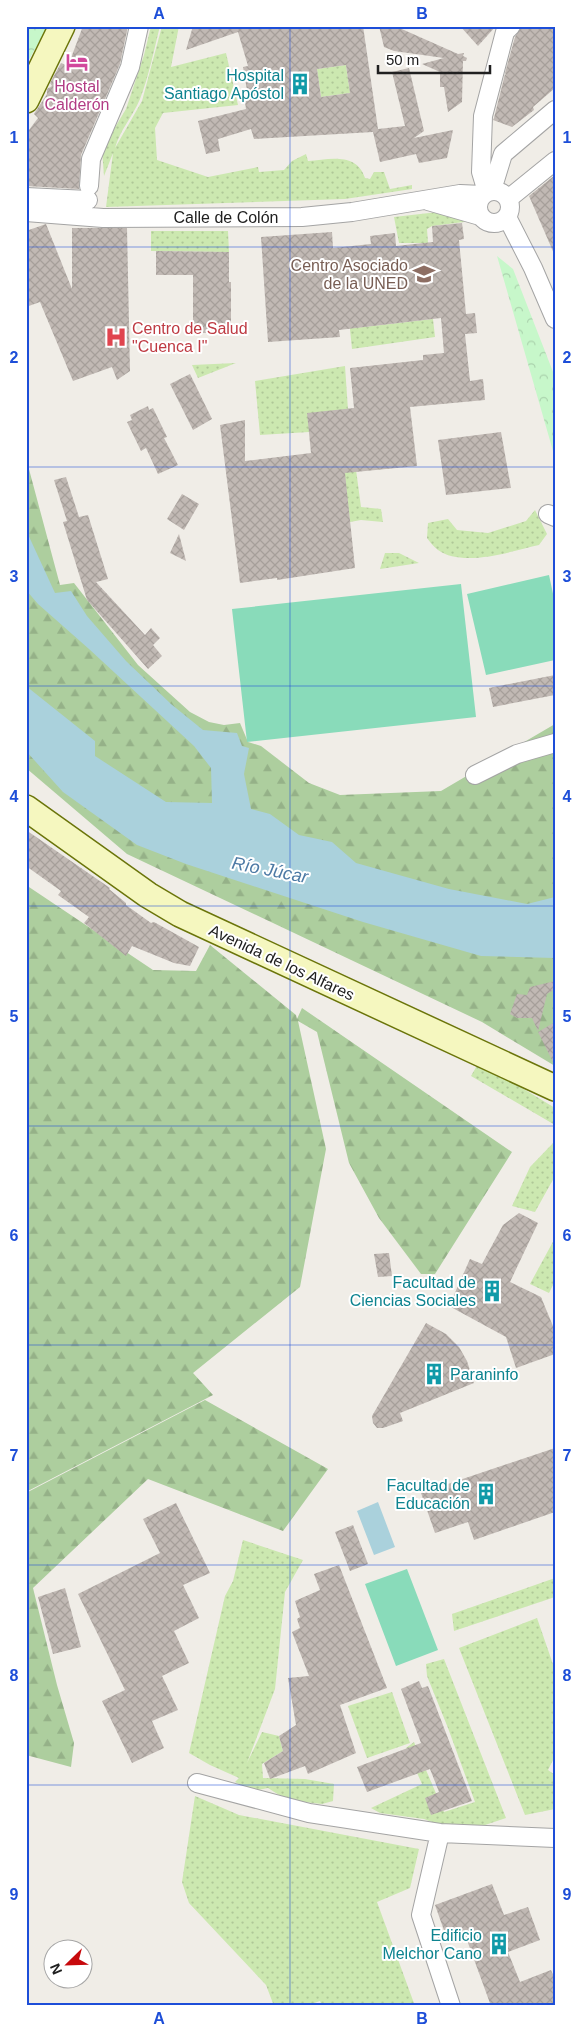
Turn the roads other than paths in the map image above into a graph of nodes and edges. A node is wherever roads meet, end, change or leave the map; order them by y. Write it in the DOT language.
graph roads {
  1 [pos="62,26"];
  2 [pos="140,26"];
  3 [pos="505,28"];
  4 [pos="26,100"];
  5 [pos="555,110"];
  6 [pos="555,161"];
  7 [pos="487,192"];
  8 [pos="26,197"];
  9 [pos="508,199"];
  10 [pos="426,200"];
  11 [pos="26,212"];
  12 [pos="480,216"];
  13 [pos="507,217"];
  14 [pos="555,319"];
  15 [pos="555,743"];
  16 [pos="475,775"];
  17 [pos="26,808"];
  18 [pos="555,1088"];
  19 [pos="197,1783"];
  20 [pos="440,1833"];
  21 [pos="555,1838"];
  22 [pos="451,2006"];
  1 -- 4 [label="street"];
  2 -- 8 [label="street"];
  3 -- 7 [label="street"];
  5 -- 7 [label="street"];
  6 -- 9 [label="street"];
  7 -- 9 [label="street"];
  7 -- 10 [label="street, Calle de Colón"];
  7 -- 12 [label="street"];
  9 -- 13 [label="street"];
  10 -- 11 [label="street, Calle de Colón"];
  10 -- 12 [label="street, Calle de Colón"];
  12 -- 13 [label="street"];
  13 -- 14 [label="street"];
  15 -- 16 [label="street"];
  17 -- 18 [label="street, Avenida de los Alfares"];
  19 -- 20 [label="street"];
  20 -- 21 [label="street"];
  20 -- 22 [label="street"];
}
